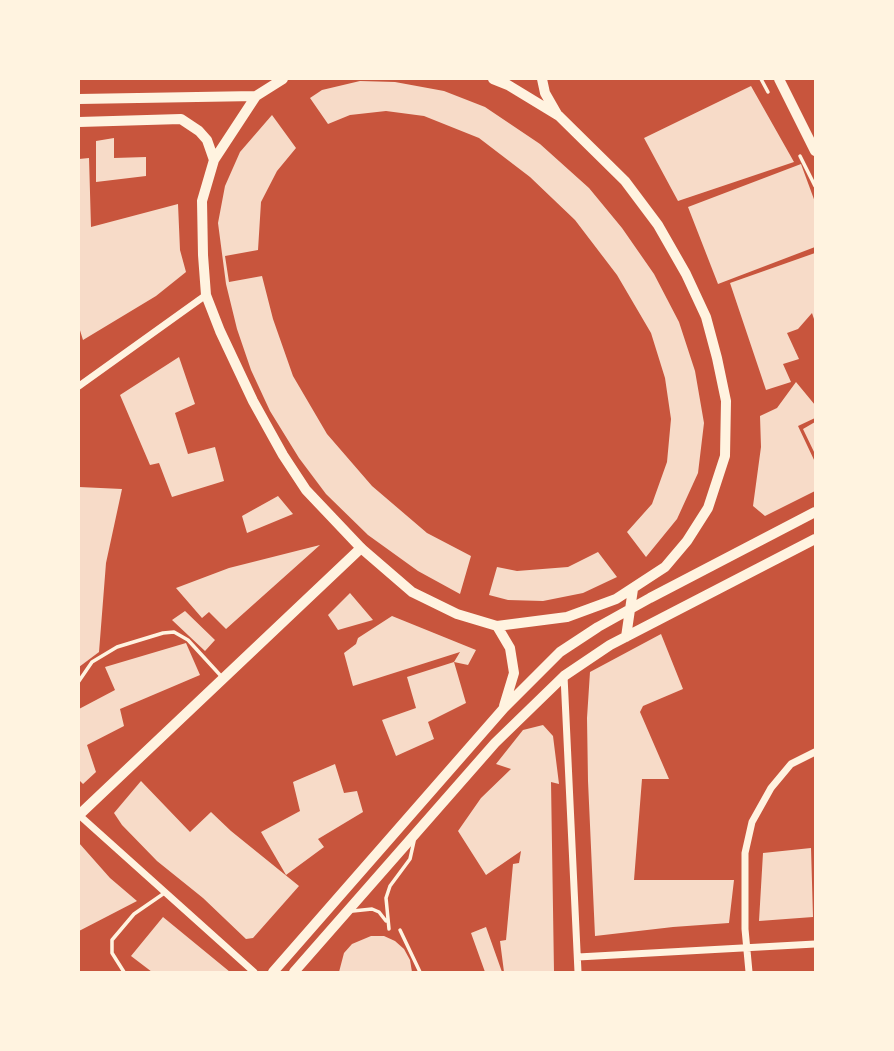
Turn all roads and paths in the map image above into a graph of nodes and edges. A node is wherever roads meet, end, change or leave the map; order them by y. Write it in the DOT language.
graph roads {
  1 [pos="283,79"];
  2 [pos="493,79"];
  3 [pos="542,79"];
  4 [pos="779,79"];
  5 [pos="256,96"];
  6 [pos="79,99"];
  7 [pos="559,116"];
  8 [pos="79,122"];
  9 [pos="815,151"];
  10 [pos="214,160"];
  11 [pos="206,295"];
  12 [pos="79,386"];
  13 [pos="815,513"];
  14 [pos="815,539"];
  15 [pos="361,548"];
  16 [pos="633,589"];
  17 [pos="630,610"];
  18 [pos="497,626"];
  19 [pos="626,637"];
  20 [pos="564,676"];
  21 [pos="223,678"];
  22 [pos="79,681"];
  23 [pos="504,708"];
  24 [pos="815,752"];
  25 [pos="79,815"];
  26 [pos="413,836"];
  27 [pos="165,892"];
  28 [pos="345,914"];
  29 [pos="397,925"];
  30 [pos="815,944"];
  31 [pos="747,948"];
  32 [pos="578,957"];
  33 [pos="124,972"];
  34 [pos="254,972"];
  35 [pos="273,972"];
  36 [pos="294,972"];
  37 [pos="420,972"];
  38 [pos="578,972"];
  39 [pos="748,972"];
  1 -- 5 [label="main road"];
  2 -- 7 [label="main road"];
  3 -- 7 [label="main road"];
  4 -- 9 [label="main road"];
  5 -- 6 [label="main road"];
  5 -- 10 [label="main road"];
  7 -- 16 [label="main road"];
  8 -- 10 [label="main road"];
  10 -- 11 [label="main road"];
  11 -- 12 [label="street"];
  11 -- 15 [label="main road"];
  13 -- 17 [label="main road"];
  14 -- 19 [label="main road"];
  15 -- 18 [label="main road"];
  15 -- 21 [label="street"];
  16 -- 17 [label="main road"];
  16 -- 18 [label="main road"];
  17 -- 19 [label="main road"];
  17 -- 23 [label="main road"];
  18 -- 23 [label="main road"];
  19 -- 20 [label="main road"];
  20 -- 26 [label="main road"];
  20 -- 32 [label="street"];
  21 -- 22 [label="lane"];
  21 -- 25 [label="street"];
  23 -- 35 [label="main road"];
  24 -- 31 [label="street"];
  25 -- 27 [label="street"];
  26 -- 28 [label="main road"];
  26 -- 28 [label="lane"];
  27 -- 33 [label="lane"];
  27 -- 34 [label="street"];
  28 -- 36 [label="main road"];
  29 -- 37 [label="path"];
  30 -- 31 [label="street"];
  31 -- 32 [label="street"];
  31 -- 39 [label="street"];
  32 -- 38 [label="street"];
}
